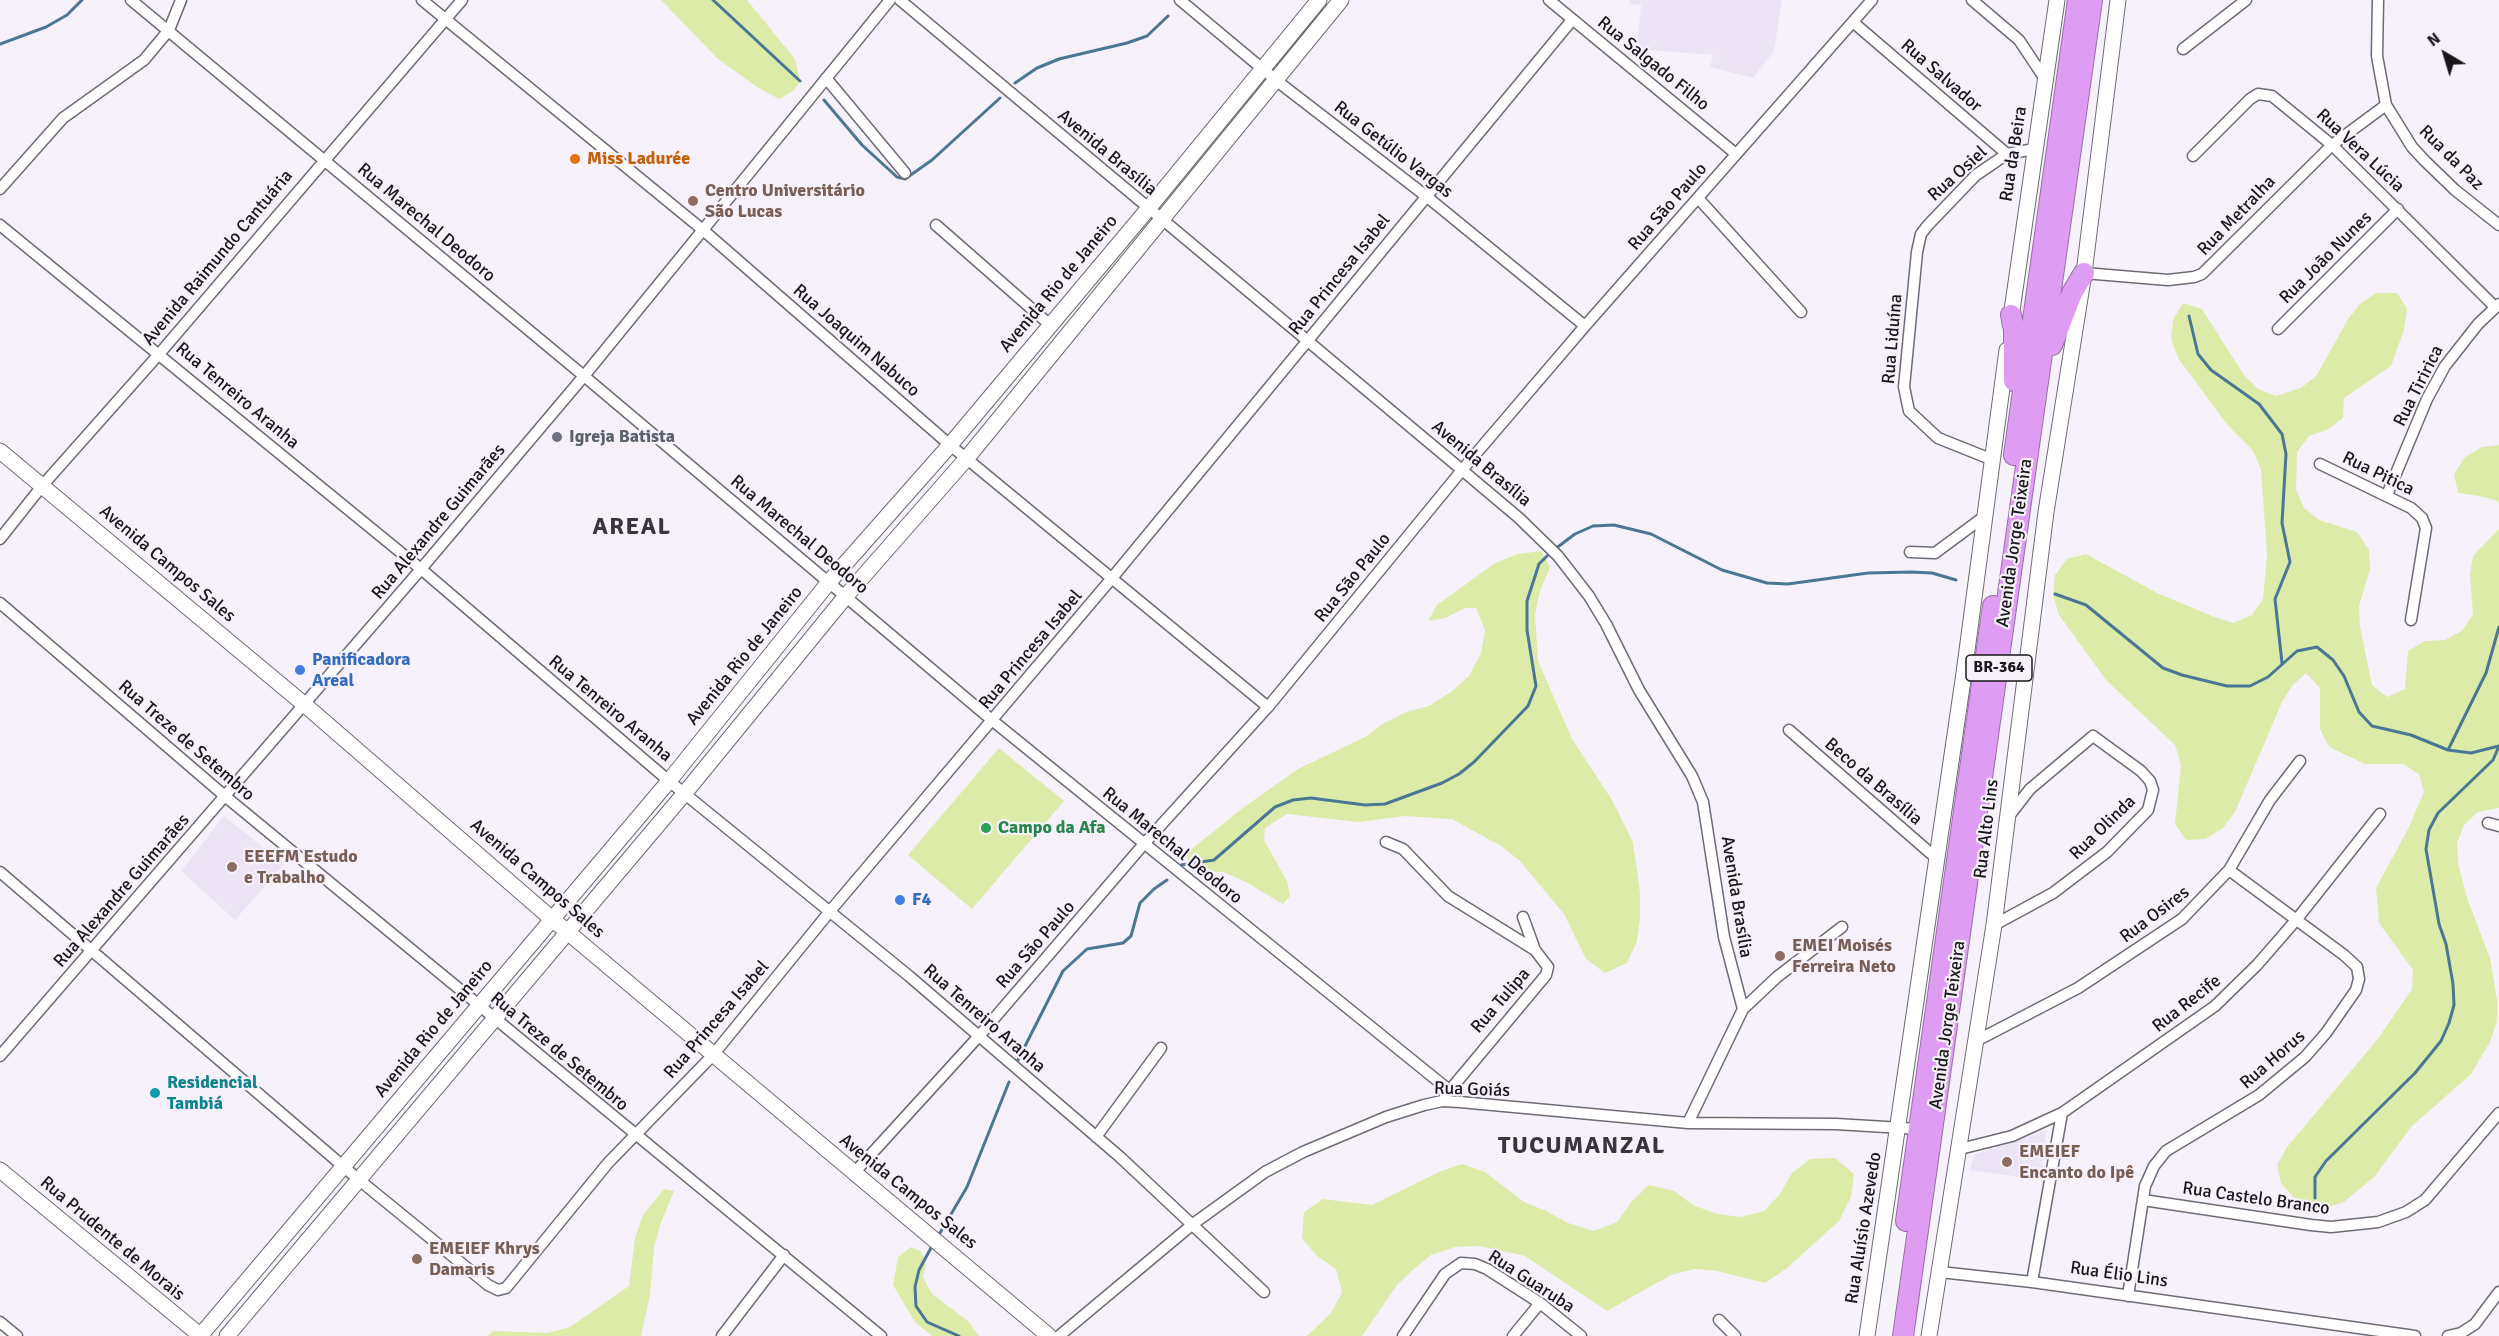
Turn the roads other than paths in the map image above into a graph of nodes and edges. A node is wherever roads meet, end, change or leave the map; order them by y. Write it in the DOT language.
graph roads {
  1 [pos="131,0"];
  2 [pos="181,0"];
  3 [pos="422,0"];
  4 [pos="462,0"];
  5 [pos="891,0"];
  6 [pos="900,0"];
  7 [pos="1180,0"];
  8 [pos="1319,0"];
  9 [pos="1341,0"];
  10 [pos="1872,0"];
  11 [pos="1972,0"];
  12 [pos="2057,0"];
  13 [pos="2078,0"];
  14 [pos="2092,0"];
  15 [pos="2118,0"];
  16 [pos="2246,0"];
  17 [pos="2378,0"];
  18 [pos="1554,1"];
  19 [pos="445,19"];
  20 [pos="1572,20"];
  21 [pos="1854,23"];
  22 [pos="169,30"];
  23 [pos="2183,49"];
  24 [pos="1262,69"];
  25 [pos="826,78"];
  26 [pos="2045,79"];
  27 [pos="1277,81"];
  28 [pos="2386,105"];
  29 [pos="2331,145"];
  30 [pos="2034,149"];
  31 [pos="1736,154"];
  32 [pos="2007,154"];
  33 [pos="2193,156"];
  34 [pos="323,160"];
  35 [pos="905,173"];
  36 [pos="0,189"];
  37 [pos="1426,196"];
  38 [pos="1698,198"];
  39 [pos="1148,209"];
  40 [pos="2398,209"];
  41 [pos="1162,221"];
  42 [pos="0,225"];
  43 [pos="936,225"];
  44 [pos="2499,225"];
  45 [pos="703,230"];
  46 [pos="1919,242"];
  47 [pos="2084,273"];
  48 [pos="2497,306"];
  49 [pos="1801,312"];
  50 [pos="2011,315"];
  51 [pos="1049,324"];
  52 [pos="1585,326"];
  53 [pos="2278,329"];
  54 [pos="1308,340"];
  55 [pos="160,353"];
  56 [pos="2040,372"];
  57 [pos="584,376"];
  58 [pos="950,445"];
  59 [pos="0,450"];
  60 [pos="967,458"];
  61 [pos="1993,460"];
  62 [pos="2320,464"];
  63 [pos="1462,470"];
  64 [pos="2012,472"];
  65 [pos="42,486"];
  66 [pos="2387,495"];
  67 [pos="1985,516"];
  68 [pos="0,538"];
  69 [pos="1910,552"];
  70 [pos="421,569"];
  71 [pos="1112,578"];
  72 [pos="829,582"];
  73 [pos="846,596"];
  74 [pos="0,603"];
  75 [pos="2411,620"];
  76 [pos="305,705"];
  77 [pos="1268,707"];
  78 [pos="993,721"];
  79 [pos="1790,730"];
  80 [pos="2300,761"];
  81 [pos="669,781"];
  82 [pos="684,794"];
  83 [pos="226,797"];
  84 [pos="2380,814"];
  85 [pos="2007,819"];
  86 [pos="2487,823"];
  87 [pos="2499,826"];
  88 [pos="1386,842"];
  89 [pos="1143,845"];
  90 [pos="1936,858"];
  91 [pos="2229,870"];
  92 [pos="0,872"];
  93 [pos="831,910"];
  94 [pos="1523,917"];
  95 [pos="552,919"];
  96 [pos="2297,919"];
  97 [pos="1994,926"];
  98 [pos="1842,927"];
  99 [pos="567,931"];
  100 [pos="91,950"];
  101 [pos="1535,950"];
  102 [pos="480,1007"];
  103 [pos="1743,1010"];
  104 [pos="494,1019"];
  105 [pos="979,1036"];
  106 [pos="1978,1040"];
  107 [pos="1161,1048"];
  108 [pos="713,1055"];
  109 [pos="0,1056"];
  110 [pos="1449,1090"];
  111 [pos="1442,1101"];
  112 [pos="2062,1113"];
  113 [pos="2499,1113"];
  114 [pos="1688,1123"];
  115 [pos="1899,1126"];
  116 [pos="1919,1129"];
  117 [pos="634,1136"];
  118 [pos="1096,1137"];
  119 [pos="1960,1149"];
  120 [pos="344,1166"];
  121 [pos="0,1170"];
  122 [pos="854,1173"];
  123 [pos="358,1179"];
  124 [pos="2143,1200"];
  125 [pos="1193,1224"];
  126 [pos="784,1255"];
  127 [pos="1940,1272"];
  128 [pos="2032,1282"];
  129 [pos="1911,1287"];
  130 [pos="1263,1292"];
  131 [pos="2499,1292"];
  132 [pos="2128,1296"];
  133 [pos="1540,1304"];
  134 [pos="1719,1320"];
  135 [pos="0,1322"];
  136 [pos="17,1336"];
  137 [pos="200,1336"];
  138 [pos="227,1336"];
  139 [pos="722,1336"];
  140 [pos="881,1336"];
  141 [pos="1049,1336"];
  142 [pos="1059,1336"];
  143 [pos="1403,1336"];
  144 [pos="1513,1336"];
  145 [pos="1581,1336"];
  146 [pos="1735,1336"];
  147 [pos="1867,1336"];
  148 [pos="1891,1336"];
  149 [pos="1903,1336"];
  150 [pos="1913,1336"];
  151 [pos="1929,1336"];
  152 [pos="2415,1336"];
  153 [pos="2448,1336"];
  1 -- 22 [label="street, Rua Marechal Deodoro"];
  2 -- 22 [label="street"];
  3 -- 19 [label="street, Rua Joaquim Nabuco"];
  4 -- 19 [label="street, Avenida Raimundo Cantuária"];
  5 -- 25 [label="street, Rua Alexandre Guimarães"];
  6 -- 39 [label="street, Avenida Brasília"];
  7 -- 24 [label="street, Rua Getúlio Vargas"];
  8 -- 24 [label="main road, Avenida Rio de Janeiro"];
  9 -- 27 [label="main road"];
  10 -- 21 [label="street, Rua São Paulo"];
  11 -- 26 [label="street"];
  12 -- 26 [label="main road, Rua da Beira"];
  13 -- 64 [label="highway, Avenida Jorge Teixeira / BR-364"];
  14 -- 56 [label="highway, Avenida Jorge Teixeira / BR-364"];
  15 -- 47 [label="main road"];
  16 -- 23 [label="street"];
  17 -- 28 [label="street, Rua da Paz"];
  18 -- 20 [label="street, Rua Salgado Filho"];
  19 -- 34 [label="street, Avenida Raimundo Cantuária"];
  19 -- 45 [label="street, Rua Joaquim Nabuco"];
  20 -- 31 [label="street, Rua Salgado Filho"];
  20 -- 37 [label="street, Rua Princesa Isabel"];
  21 -- 31 [label="street, Rua São Paulo"];
  21 -- 32 [label="street, Rua Salvador"];
  22 -- 34 [label="street, Rua Marechal Deodoro"];
  22 -- 36 [label="street"];
  24 -- 27 [label="street, Rua Getúlio Vargas"];
  24 -- 39 [label="main road, Avenida Rio de Janeiro"];
  25 -- 35 [label="street"];
  25 -- 45 [label="street, Rua Alexandre Guimarães"];
  26 -- 30 [label="main road, Rua da Beira"];
  27 -- 37 [label="street, Rua Getúlio Vargas"];
  27 -- 41 [label="main road"];
  28 -- 29 [label="street, Rua Metralha"];
  28 -- 44 [label="street, Rua da Paz"];
  29 -- 33 [label="street, Rua Vera Lúcia"];
  29 -- 40 [label="street, Rua Vera Lúcia"];
  29 -- 47 [label="street, Rua Metralha"];
  30 -- 32 [label="street, Rua Osiel"];
  30 -- 50 [label="main road, Rua da Beira"];
  31 -- 38 [label="street, Rua São Paulo"];
  32 -- 46 [label="street, Rua Osiel"];
  34 -- 55 [label="street, Avenida Raimundo Cantuária"];
  34 -- 57 [label="street, Rua Marechal Deodoro"];
  37 -- 52 [label="street, Rua Getúlio Vargas"];
  37 -- 54 [label="street, Rua Princesa Isabel"];
  38 -- 49 [label="street"];
  38 -- 52 [label="street, Rua São Paulo"];
  39 -- 41 [label="street, Avenida Brasília"];
  39 -- 51 [label="main road, Avenida Rio de Janeiro"];
  40 -- 48 [label="street, Rua Vera Lúcia"];
  40 -- 53 [label="street, Rua João Nunes"];
  41 -- 54 [label="street, Avenida Brasília"];
  41 -- 60 [label="main road"];
  42 -- 55 [label="street, Rua Tenreiro Aranha"];
  43 -- 51 [label="street"];
  45 -- 57 [label="street, Rua Alexandre Guimarães"];
  45 -- 58 [label="street, Rua Joaquim Nabuco"];
  46 -- 61 [label="street, Rua Liduína"];
  47 -- 56 [label="highway"];
  47 -- 85 [label="main road, Rua Alto Lins"];
  48 -- 66 [label="street, Rua Tiririca"];
  50 -- 61 [label="main road, Rua da Beira"];
  50 -- 64 [label="highway"];
  51 -- 58 [label="main road, Avenida Rio de Janeiro"];
  52 -- 63 [label="street, Rua São Paulo"];
  54 -- 63 [label="street, Avenida Brasília"];
  54 -- 71 [label="street, Rua Princesa Isabel"];
  55 -- 65 [label="street, Avenida Raimundo Cantuária"];
  55 -- 70 [label="street, Rua Tenreiro Aranha"];
  56 -- 129 [label="highway, Avenida Jorge Teixeira / BR-364"];
  57 -- 70 [label="street, Rua Alexandre Guimarães"];
  57 -- 72 [label="street, Rua Marechal Deodoro"];
  58 -- 60 [label="street, Rua Joaquim Nabuco"];
  58 -- 72 [label="main road, Avenida Rio de Janeiro"];
  59 -- 65 [label="main road, Avenida Campos Sales"];
  60 -- 71 [label="street, Rua Joaquim Nabuco"];
  60 -- 73 [label="main road"];
  61 -- 67 [label="main road, Rua da Beira"];
  62 -- 66 [label="street, Rua Pitica"];
  63 -- 77 [label="street, Rua São Paulo"];
  63 -- 103 [label="street, Avenida Brasília"];
  64 -- 116 [label="highway, Avenida Jorge Teixeira / BR-364"];
  65 -- 68 [label="street, Avenida Raimundo Cantuária"];
  65 -- 76 [label="main road, Avenida Campos Sales"];
  66 -- 75 [label="street, Rua Pitica"];
  67 -- 69 [label="street"];
  67 -- 90 [label="main road, Rua da Beira"];
  70 -- 76 [label="street, Rua Alexandre Guimarães"];
  70 -- 81 [label="street, Rua Tenreiro Aranha"];
  71 -- 77 [label="street, Rua Joaquim Nabuco"];
  71 -- 78 [label="street, Rua Princesa Isabel"];
  72 -- 73 [label="street, Rua Marechal Deodoro"];
  72 -- 81 [label="main road, Avenida Rio de Janeiro"];
  73 -- 78 [label="street, Rua Marechal Deodoro"];
  73 -- 82 [label="main road"];
  74 -- 83 [label="street, Rua Treze de Setembro"];
  76 -- 83 [label="street, Rua Alexandre Guimarães"];
  76 -- 95 [label="main road, Avenida Campos Sales"];
  77 -- 89 [label="street, Rua São Paulo"];
  78 -- 89 [label="street, Rua Marechal Deodoro"];
  78 -- 93 [label="street, Rua Princesa Isabel"];
  79 -- 90 [label="street, Beco da Brasília"];
  80 -- 91 [label="street, Rua Osires"];
  81 -- 82 [label="street, Rua Tenreiro Aranha"];
  81 -- 95 [label="main road, Avenida Rio de Janeiro"];
  82 -- 93 [label="street, Rua Tenreiro Aranha"];
  82 -- 99 [label="main road"];
  83 -- 100 [label="street, Rua Alexandre Guimarães"];
  83 -- 102 [label="street, Rua Treze de Setembro"];
  84 -- 96 [label="street, Rua Recife"];
  85 -- 97 [label="main road, Rua Alto Lins"];
  85 -- 97 [label="street, Rua Olinda"];
  86 -- 87 [label="street"];
  88 -- 101 [label="street"];
  89 -- 105 [label="street, Rua São Paulo"];
  89 -- 110 [label="street, Rua Marechal Deodoro"];
  90 -- 115 [label="main road, Rua Aluísio Azevedo"];
  91 -- 96 [label="street, Rua Horus"];
  91 -- 106 [label="street, Rua Osires"];
  92 -- 100 [label="street"];
  93 -- 105 [label="street, Rua Tenreiro Aranha"];
  93 -- 108 [label="street, Rua Princesa Isabel"];
  94 -- 101 [label="street, Rua Tulipa"];
  95 -- 99 [label="main road, Avenida Campos Sales"];
  95 -- 102 [label="main road, Avenida Rio de Janeiro"];
  96 -- 112 [label="street, Rua Recife"];
  96 -- 124 [label="street, Rua Horus"];
  97 -- 106 [label="main road, Rua Alto Lins"];
  98 -- 103 [label="street"];
  99 -- 104 [label="main road"];
  99 -- 108 [label="main road, Avenida Campos Sales"];
  100 -- 109 [label="street, Rua Alexandre Guimarães"];
  100 -- 120 [label="street"];
  101 -- 110 [label="street, Rua Tulipa"];
  102 -- 104 [label="street, Rua Treze de Setembro"];
  102 -- 120 [label="main road, Avenida Rio de Janeiro"];
  103 -- 114 [label="street"];
  104 -- 117 [label="street, Rua Treze de Setembro"];
  104 -- 123 [label="main road"];
  105 -- 118 [label="street, Rua Tenreiro Aranha"];
  105 -- 122 [label="street, Rua São Paulo"];
  106 -- 119 [label="main road, Rua Alto Lins"];
  107 -- 118 [label="street"];
  108 -- 117 [label="street, Rua Princesa Isabel"];
  108 -- 122 [label="main road, Avenida Campos Sales"];
  110 -- 111 [label="street, Rua Tulipa"];
  111 -- 114 [label="street, Rua Goiás"];
  111 -- 125 [label="street, Rua Goiás"];
  112 -- 119 [label="street, Rua Recife"];
  112 -- 128 [label="street"];
  113 -- 124 [label="street, Rua Castelo Branco"];
  114 -- 115 [label="street, Rua Goiás"];
  115 -- 116 [label="street, Rua Goiás"];
  115 -- 147 [label="main road, Rua Aluísio Azevedo"];
  116 -- 148 [label="highway, Avenida Jorge Teixeira / BR-364"];
  117 -- 123 [label="street, Rua Princesa Isabel"];
  117 -- 126 [label="street, Rua Treze de Setembro"];
  118 -- 125 [label="street, Rua Tenreiro Aranha"];
  119 -- 127 [label="main road"];
  120 -- 123 [label="street"];
  120 -- 137 [label="main road, Avenida Rio de Janeiro"];
  121 -- 137 [label="main road, Rua Prudente de Morais"];
  122 -- 141 [label="main road, Avenida Campos Sales"];
  123 -- 138 [label="main road"];
  124 -- 132 [label="street, Rua Horus"];
  125 -- 130 [label="street, Rua Tenreiro Aranha"];
  125 -- 142 [label="street, Rua Goiás"];
  126 -- 139 [label="street"];
  126 -- 140 [label="street, Rua Treze de Setembro"];
  127 -- 128 [label="street, Rua Élio Lins"];
  127 -- 151 [label="main road"];
  128 -- 132 [label="street, Rua Élio Lins"];
  129 -- 149 [label="highway, Avenida Jorge Teixeira / BR-364"];
  129 -- 150 [label="highway"];
  131 -- 153 [label="street"];
  132 -- 152 [label="street, Rua Élio Lins"];
  133 -- 143 [label="street, Rua Guaruba"];
  133 -- 144 [label="street"];
  133 -- 145 [label="street, Rua Guaruba"];
  134 -- 146 [label="street"];
  135 -- 136 [label="street"];
}
